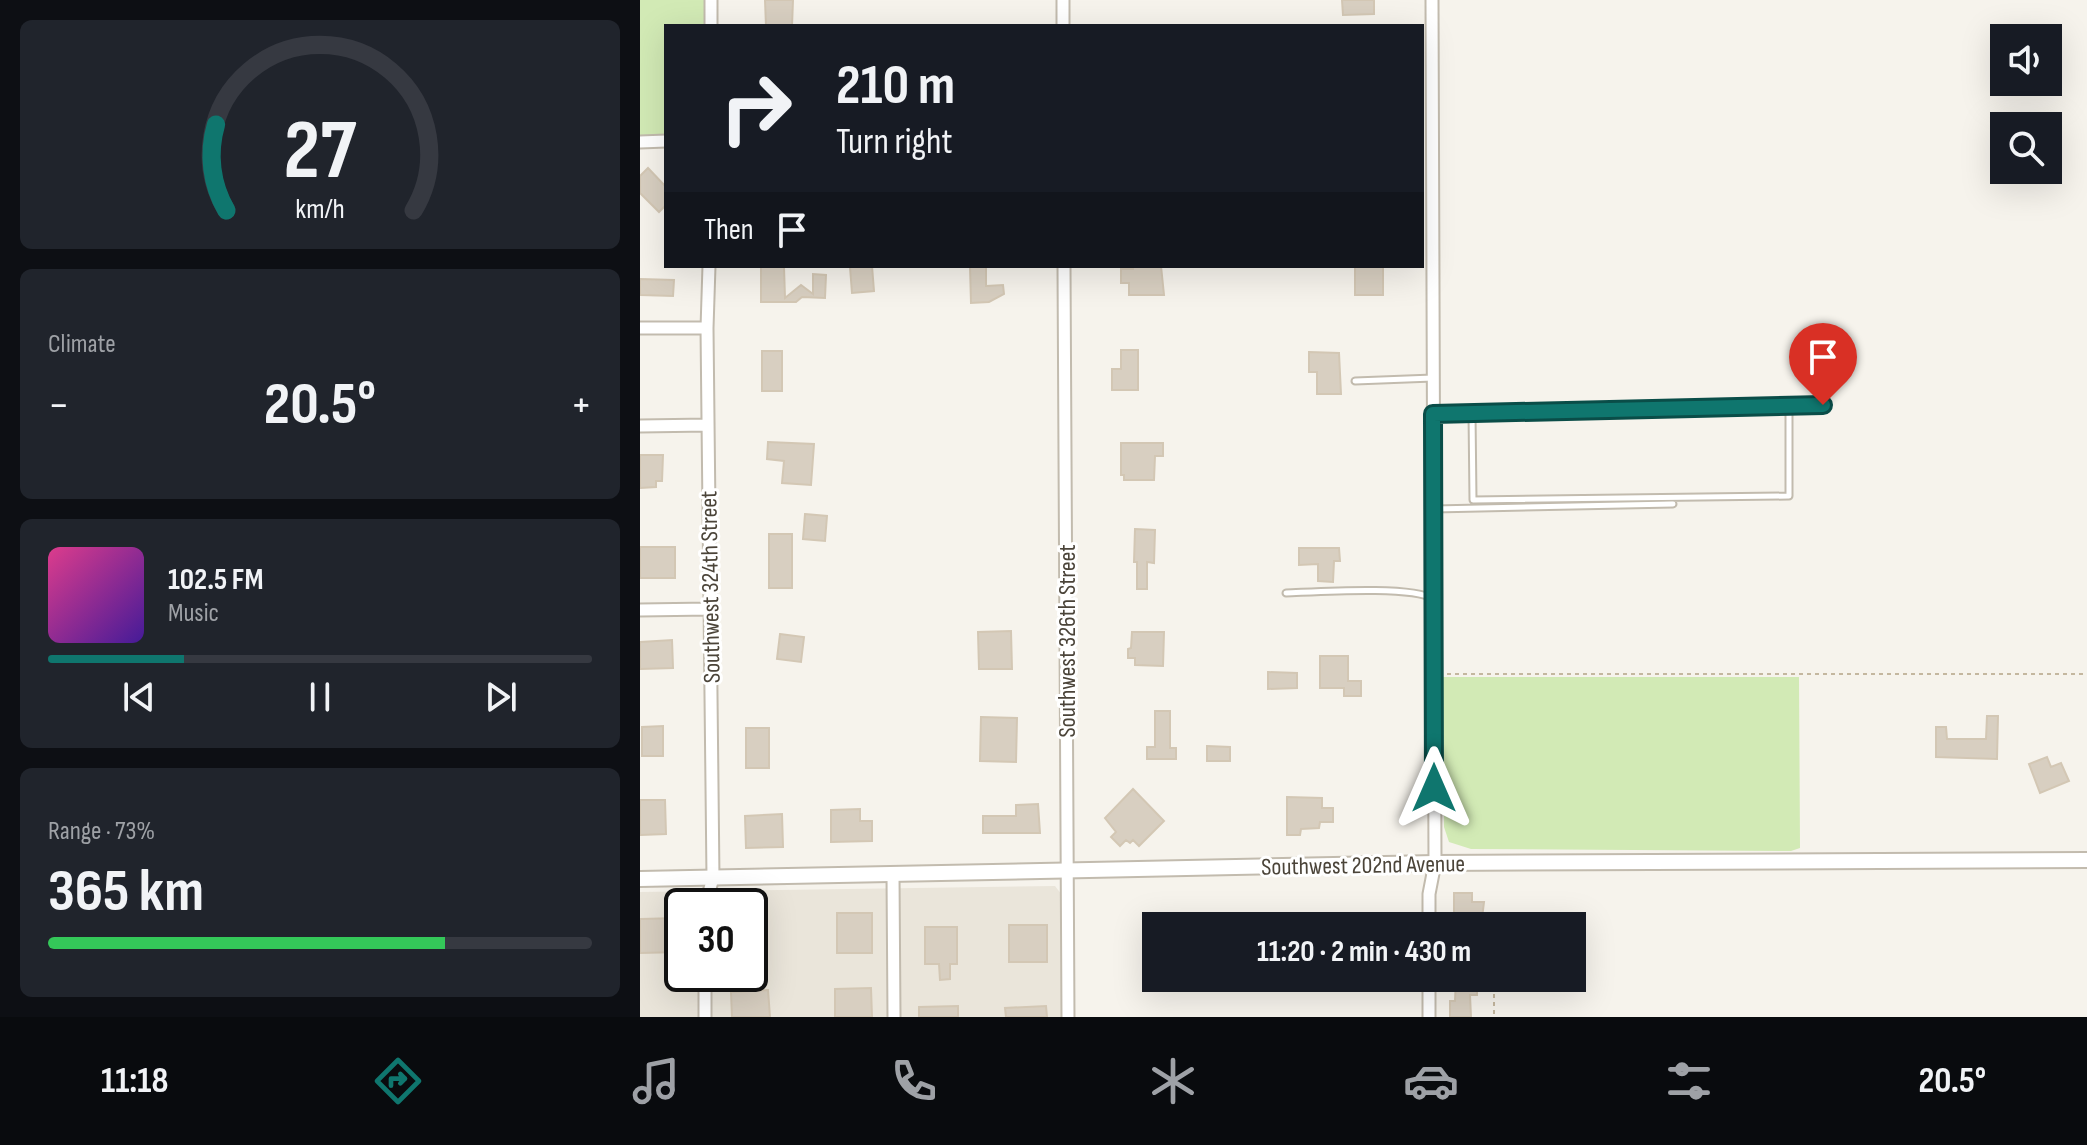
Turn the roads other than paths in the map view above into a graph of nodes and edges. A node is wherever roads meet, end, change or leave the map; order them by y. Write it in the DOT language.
graph roads {
  1 [pos="711,0"];
  2 [pos="1063,0"];
  3 [pos="1432,0"];
  4 [pos="711,24"];
  5 [pos="1063,24"];
  6 [pos="1427,60"];
  7 [pos="664,141"];
  8 [pos="640,142"];
  9 [pos="1427,202"];
  10 [pos="709,268"];
  11 [pos="1064,268"];
  12 [pos="640,328"];
  13 [pos="707,328"];
  14 [pos="1433,378"];
  15 [pos="1355,381"];
  16 [pos="1823,405"];
  17 [pos="1789,406"];
  18 [pos="1472,413"];
  19 [pos="1433,414"];
  20 [pos="708,425"];
  21 [pos="640,426"];
  22 [pos="1673,504"];
  23 [pos="1433,509"];
  24 [pos="1286,593"];
  25 [pos="1434,600"];
  26 [pos="710,609"];
  27 [pos="640,610"];
  28 [pos="2087,860"];
  29 [pos="1435,863"];
  30 [pos="1068,872"];
  31 [pos="893,875"];
  32 [pos="713,878"];
  33 [pos="640,879"];
  34 [pos="710,888"];
  35 [pos="1429,912"];
  36 [pos="705,992"];
  37 [pos="1429,992"];
  38 [pos="705,1017"];
  39 [pos="894,1017"];
  40 [pos="1068,1017"];
  41 [pos="1429,1017"];
  1 -- 4 [label="street"];
  2 -- 5 [label="street"];
  3 -- 6 [label="street"];
  6 -- 9 [label="street"];
  7 -- 8 [label="street"];
  9 -- 14 [label="street"];
  10 -- 13 [label="street, Southwest 324th Street"];
  11 -- 30 [label="street, Southwest 326th Street"];
  12 -- 13 [label="street"];
  13 -- 20 [label="street, Southwest 324th Street"];
  14 -- 15 [label="lane"];
  14 -- 19 [label="street"];
  16 -- 17 [label="lane"];
  17 -- 18 [label="lane"];
  17 -- 18 [label="lane"];
  18 -- 19 [label="lane"];
  19 -- 23 [label="street"];
  20 -- 21 [label="street"];
  20 -- 26 [label="street, Southwest 324th Street"];
  22 -- 23 [label="lane"];
  23 -- 25 [label="street"];
  24 -- 25 [label="lane"];
  25 -- 29 [label="street"];
  26 -- 27 [label="street"];
  26 -- 32 [label="street, Southwest 324th Street"];
  28 -- 29 [label="street, Southwest 202nd Avenue"];
  29 -- 30 [label="street, Southwest 202nd Avenue"];
  29 -- 35 [label="street"];
  30 -- 31 [label="street, Southwest 202nd Avenue"];
  30 -- 40 [label="street, Southwest 326th Street"];
  31 -- 32 [label="street, Southwest 202nd Avenue"];
  31 -- 39 [label="street"];
  32 -- 33 [label="street, Southwest 202nd Avenue"];
  32 -- 34 [label="street, Southwest 324th Street"];
  36 -- 38 [label="street"];
  37 -- 41 [label="street"];
}
